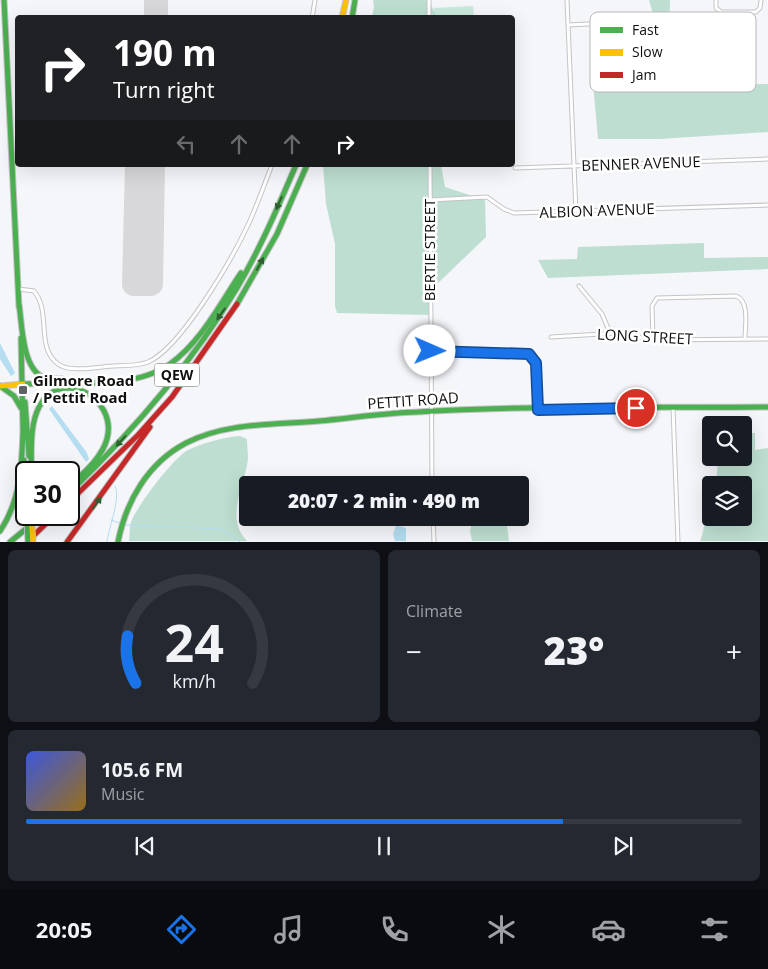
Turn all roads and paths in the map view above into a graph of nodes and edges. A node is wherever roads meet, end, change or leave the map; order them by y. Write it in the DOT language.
graph roads {
  1 [pos="4,0"];
  2 [pos="316,0"];
  3 [pos="346,0"];
  4 [pos="355,0"];
  5 [pos="429,0"];
  6 [pos="567,0"];
  7 [pos="716,0"];
  8 [pos="761,0"];
  9 [pos="313,15"];
  10 [pos="343,15"];
  11 [pos="352,15"];
  12 [pos="429,15"];
  13 [pos="590,24"];
  14 [pos="568,25"];
  15 [pos="768,159"];
  16 [pos="574,166"];
  17 [pos="271,167"];
  18 [pos="295,167"];
  19 [pos="306,167"];
  20 [pos="430,167"];
  21 [pos="515,168"];
  22 [pos="430,200"];
  23 [pos="768,206"];
  24 [pos="576,212"];
  25 [pos="262,241"];
  26 [pos="579,286"];
  27 [pos="19,290"];
  28 [pos="19,304"];
  29 [pos="610,333"];
  30 [pos="551,337"];
  31 [pos="745,339"];
  32 [pos="768,339"];
  33 [pos="653,340"];
  34 [pos="430,351"];
  35 [pos="82,381"];
  36 [pos="23,384"];
  37 [pos="0,386"];
  38 [pos="175,392"];
  39 [pos="768,407"];
  40 [pos="673,408"];
  41 [pos="538,410"];
  42 [pos="430,411"];
  43 [pos="22,413"];
  44 [pos="23,428"];
  45 [pos="24,461"];
  46 [pos="29,461"];
  47 [pos="31,461"];
  48 [pos="80,474"];
  49 [pos="432,476"];
  50 [pos="80,481"];
  51 [pos="80,491"];
  52 [pos="28,526"];
  53 [pos="29,526"];
  54 [pos="31,526"];
  55 [pos="44,526"];
  56 [pos="433,526"];
  57 [pos="0,531"];
  58 [pos="29,541"];
  59 [pos="10,542"];
  60 [pos="67,542"];
  61 [pos="118,542"];
  62 [pos="434,542"];
  63 [pos="678,542"];
  1 -- 27 [label="main road"];
  2 -- 9 [label="street"];
  3 -- 10 [label="main road"];
  4 -- 11 [label="main road"];
  5 -- 12 [label="street"];
  6 -- 14 [label="street"];
  7 -- 8 [label="street"];
  13 -- 14 [label="street"];
  14 -- 16 [label="street"];
  15 -- 16 [label="street, BENNER AVENUE"];
  16 -- 21 [label="street, BENNER AVENUE"];
  16 -- 24 [label="street"];
  17 -- 27 [label="street"];
  18 -- 25 [label="main road, QEW, one-way"];
  38 -- 19 [label="main road, QEW, one-way"];
  20 -- 22 [label="street, BERTIE STREET"];
  22 -- 24 [label="street, ALBION AVENUE"];
  22 -- 34 [label="street, BERTIE STREET"];
  23 -- 24 [label="street, ALBION AVENUE"];
  25 -- 35 [label="main road"];
  25 -- 50 [label="main road, QEW, one-way"];
  26 -- 29 [label="street"];
  27 -- 28 [label="main road"];
  28 -- 35 [label="main road"];
  28 -- 36 [label="main road"];
  29 -- 30 [label="street, LONG STREET"];
  29 -- 33 [label="street, LONG STREET"];
  31 -- 32 [label="street, LONG STREET"];
  31 -- 33 [label="street, LONG STREET"];
  31 -- 33 [label="street"];
  34 -- 41 [label="street"];
  34 -- 42 [label="street, BERTIE STREET"];
  35 -- 36 [label="main road"];
  36 -- 37 [label="main road"];
  36 -- 43 [label="main road"];
  36 -- 46 [label="main road"];
  37 -- 43 [label="main road"];
  38 -- 51 [label="main road, QEW"];
  60 -- 38 [label="main road, one-way"];
  39 -- 40 [label="main road, PETTIT ROAD"];
  40 -- 41 [label="main road, PETTIT ROAD"];
  40 -- 63 [label="street"];
  41 -- 42 [label="main road, PETTIT ROAD"];
  42 -- 49 [label="street, BERTIE STREET"];
  42 -- 61 [label="main road, PETTIT ROAD"];
  43 -- 44 [label="main road"];
  44 -- 45 [label="main road"];
  44 -- 57 [label="main road"];
  47 -- 48 [label="main road"];
  52 -- 58 [label="main road, bridge"];
  53 -- 59 [label="main road"];
  54 -- 58 [label="main road, bridge"];
  55 -- 58 [label="main road"];
  56 -- 62 [label="street"];
}
